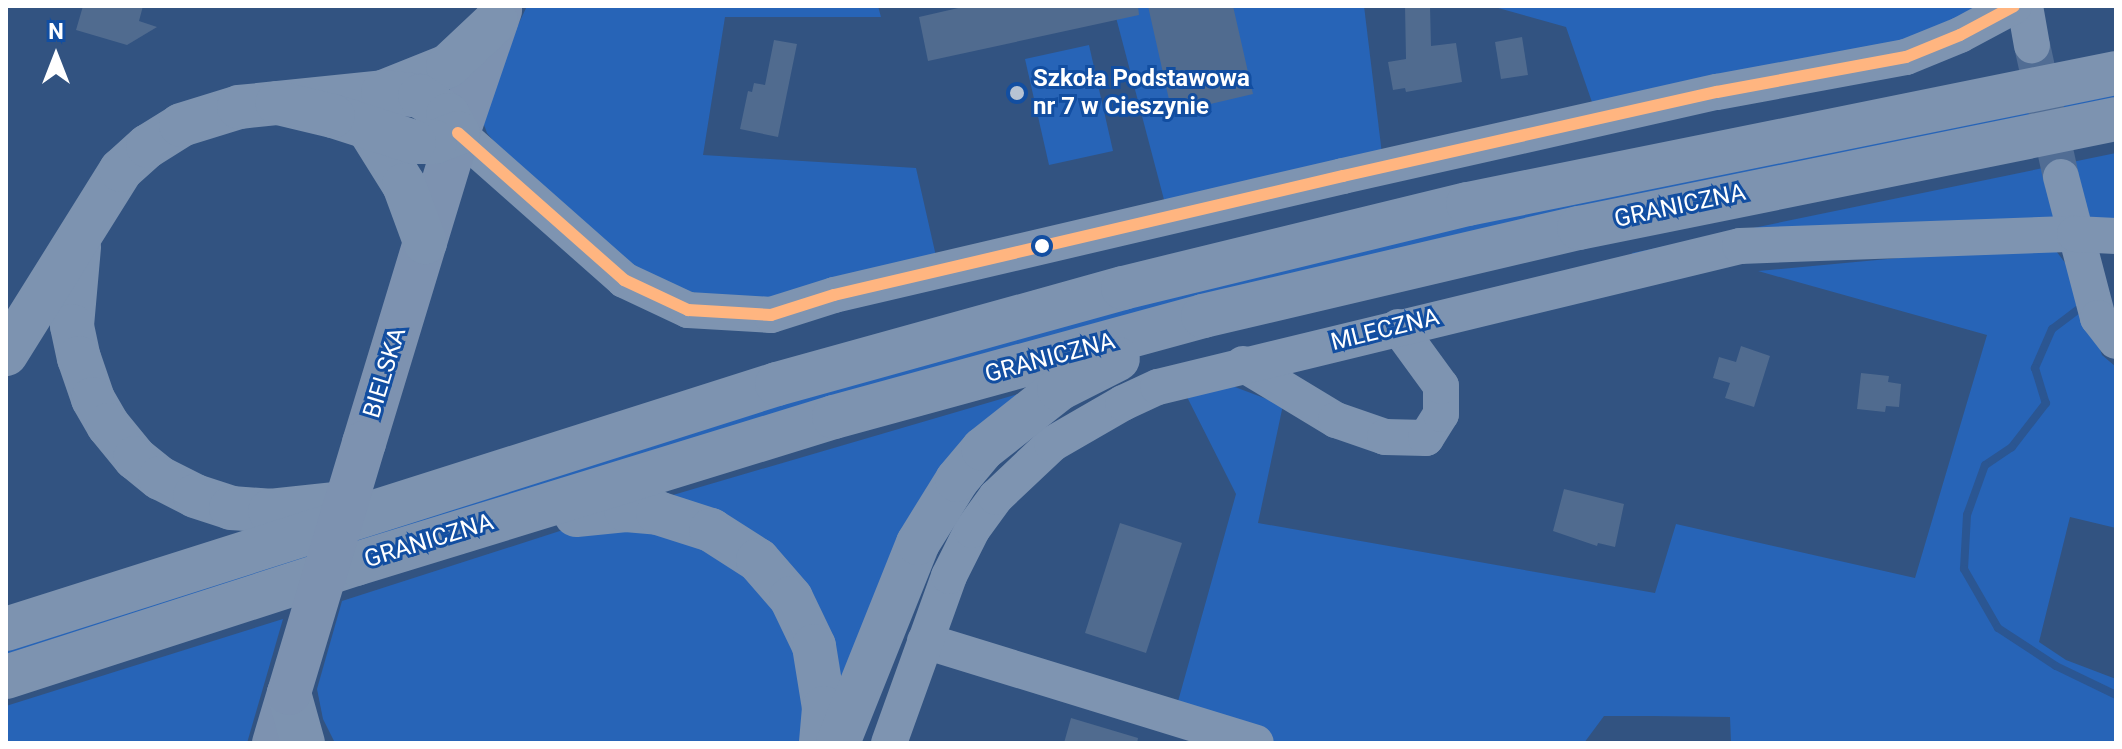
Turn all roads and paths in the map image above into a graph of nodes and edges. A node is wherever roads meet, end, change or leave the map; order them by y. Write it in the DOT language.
graph roads {
  1 [pos="2014,6"];
  2 [pos="2025,6"];
  3 [pos="499,13"];
  4 [pos="2032,45"];
  5 [pos="2116,73"];
  6 [pos="376,110"];
  7 [pos="2116,119"];
  8 [pos="458,133"];
  9 [pos="2061,177"];
  10 [pos="82,229"];
  11 [pos="2075,234"];
  12 [pos="2116,236"];
  13 [pos="425,242"];
  14 [pos="1203,316"];
  15 [pos="1398,327"];
  16 [pos="2107,330"];
  17 [pos="6,354"];
  18 [pos="1243,364"];
  19 [pos="445,487"];
  20 [pos="467,530"];
  21 [pos="6,629"];
  22 [pos="925,641"];
  23 [pos="6,677"];
  24 [pos="289,693"];
  25 [pos="274,743"];
  26 [pos="303,743"];
  27 [pos="821,743"];
  28 [pos="838,743"];
  29 [pos="889,743"];
  30 [pos="1256,743"];
  1 -- 8 [label="street"];
  2 -- 4 [label="street"];
  3 -- 6 [label="highway"];
  3 -- 8 [label="main road, BIELSKA"];
  5 -- 19 [label="highway, GRANICZNA"];
  6 -- 8 [label="highway"];
  6 -- 10 [label="highway"];
  6 -- 13 [label="highway"];
  7 -- 14 [label="highway, GRANICZNA"];
  8 -- 13 [label="main road, BIELSKA"];
  9 -- 11 [label="street"];
  10 -- 17 [label="highway"];
  10 -- 19 [label="highway"];
  11 -- 12 [label="street, MLECZNA"];
  11 -- 15 [label="street, MLECZNA"];
  11 -- 16 [label="street"];
  13 -- 24 [label="main road, BIELSKA, bridge"];
  14 -- 20 [label="highway, GRANICZNA"];
  14 -- 28 [label="highway"];
  15 -- 18 [label="street, MLECZNA"];
  15 -- 18 [label="street"];
  18 -- 22 [label="street, MLECZNA"];
  19 -- 21 [label="highway, GRANICZNA"];
  20 -- 23 [label="highway, GRANICZNA"];
  20 -- 27 [label="highway"];
  22 -- 29 [label="street, MLECZNA"];
  22 -- 30 [label="street"];
  24 -- 25 [label="main road, BIELSKA"];
  24 -- 26 [label="highway"];
}
